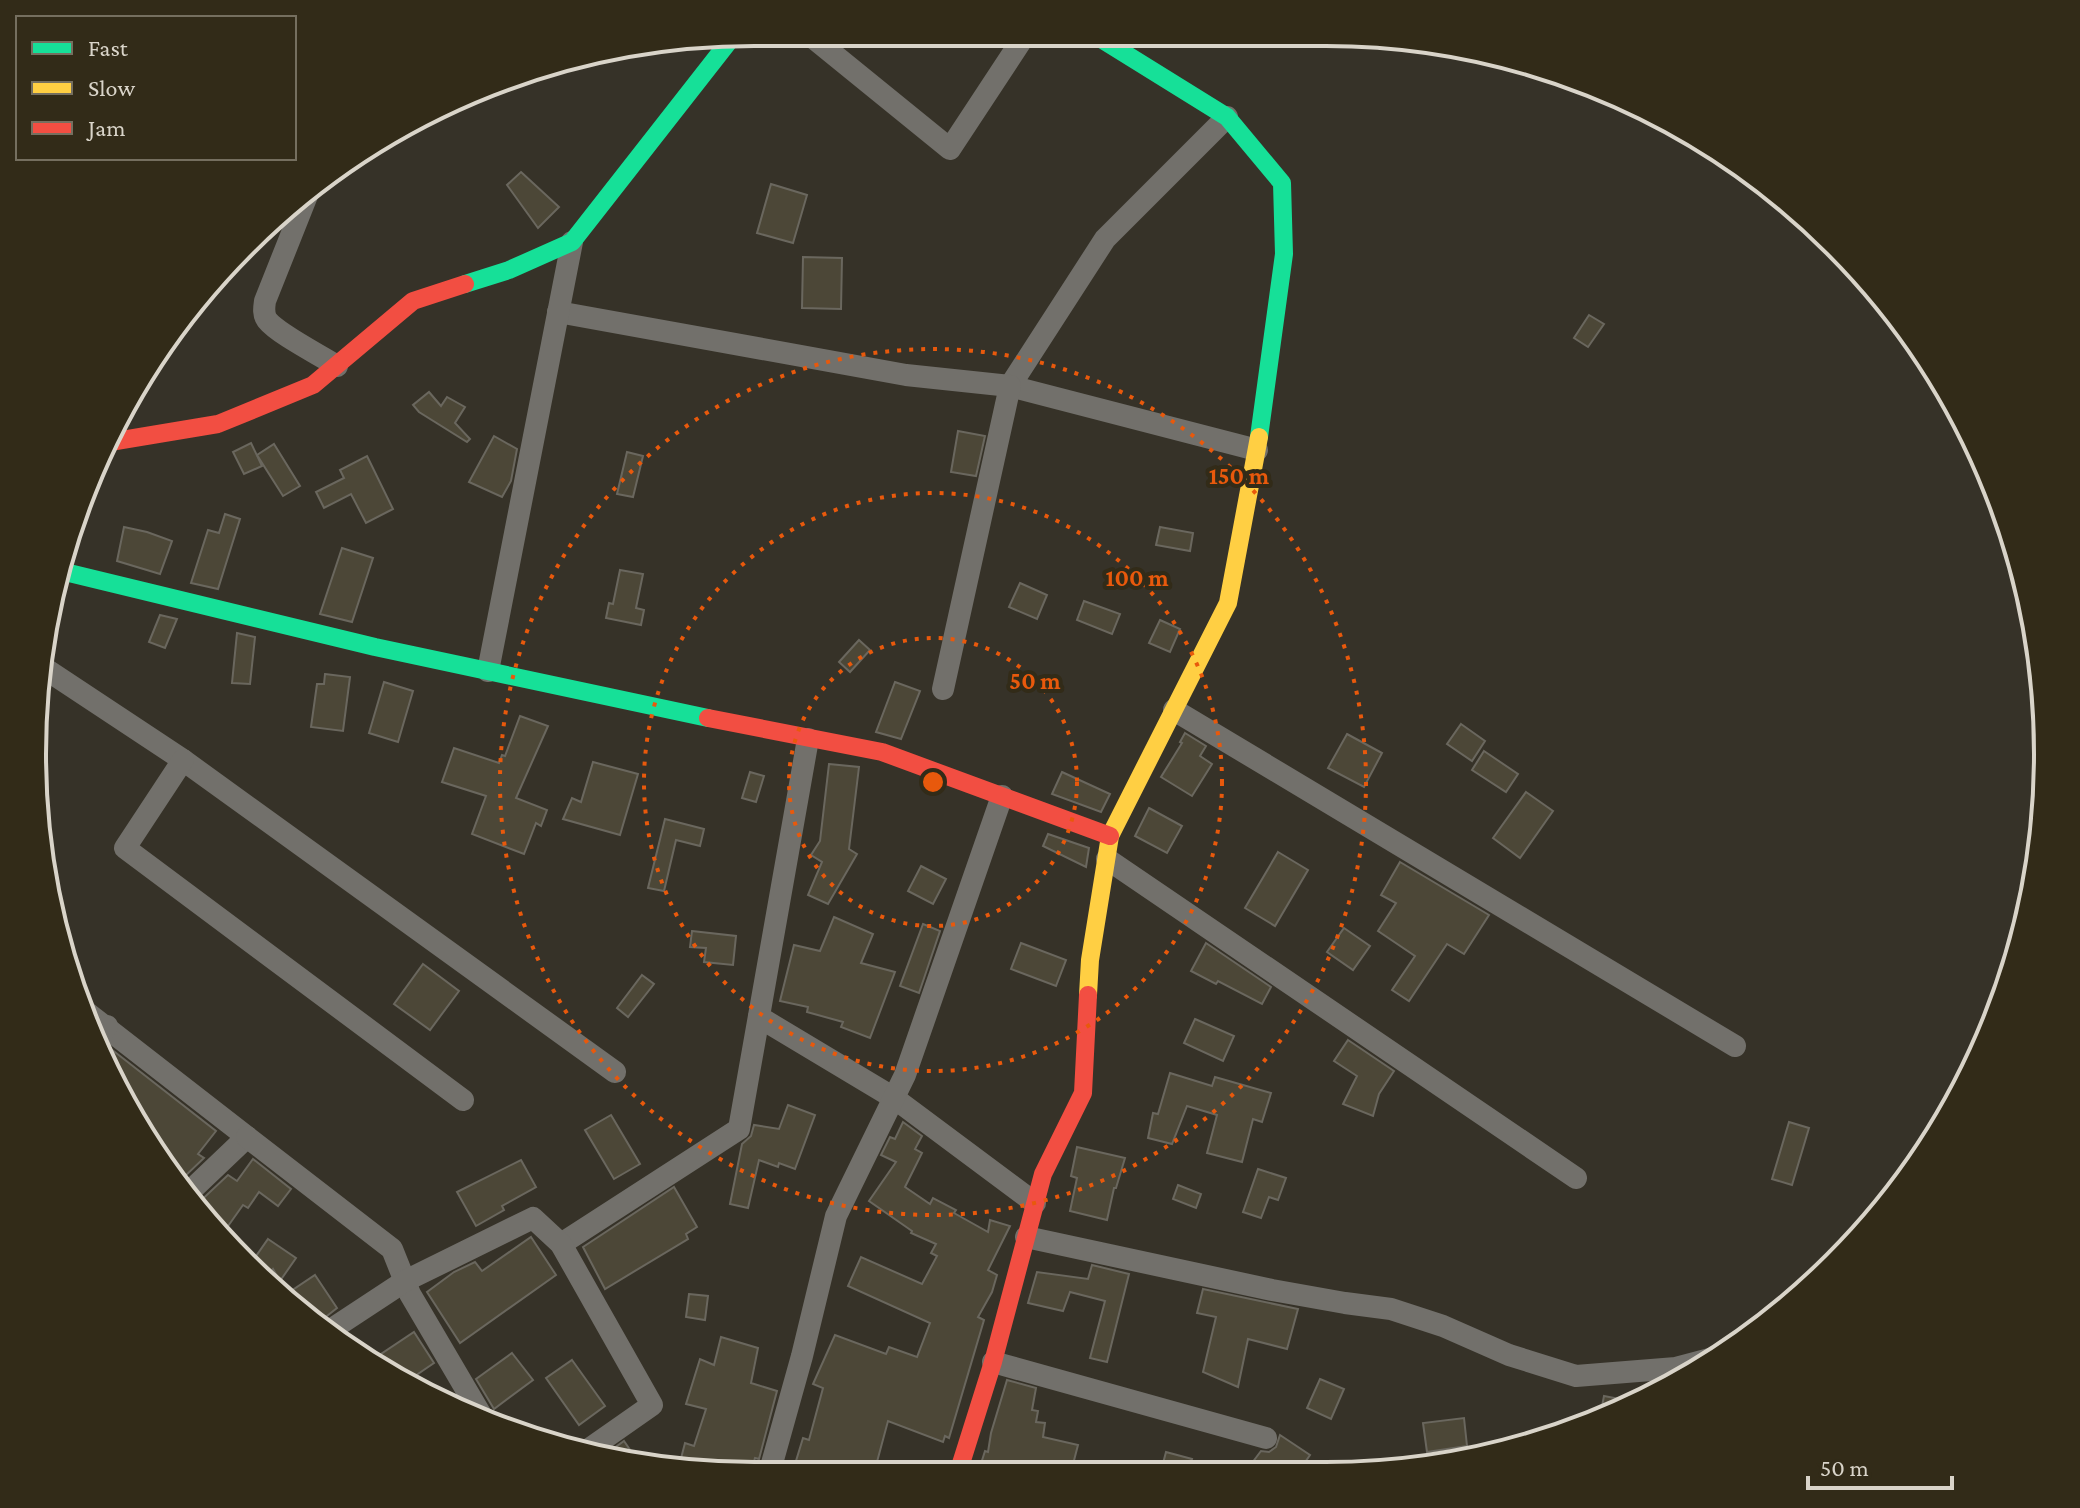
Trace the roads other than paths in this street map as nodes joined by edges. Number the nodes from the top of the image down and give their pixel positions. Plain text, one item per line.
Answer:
1 (823, 46) edge
2 (1018, 46) edge
3 (1113, 46) edge
4 (724, 47) edge
5 (1227, 117) junction
6 (301, 210) edge
7 (572, 242) junction
8 (558, 312) junction
9 (337, 366) junction
10 (1010, 386) junction
11 (119, 440) edge
12 (1257, 450) junction
13 (70, 573) edge
14 (488, 671) junction
15 (51, 673) edge
16 (943, 689) dead end
17 (1174, 710) junction
18 (808, 739) junction
19 (183, 760) junction
20 (1002, 796) junction
21 (1110, 836) junction
22 (1107, 859) junction
23 (759, 1017) junction
24 (106, 1039) edge
25 (1735, 1046) dead end
26 (615, 1072) dead end
27 (894, 1098) junction
28 (463, 1100) dead end
29 (247, 1137) junction
30 (1576, 1178) dead end
31 (194, 1187) edge
32 (1035, 1203) junction
33 (1026, 1237) junction
34 (561, 1244) junction
35 (405, 1281) junction
36 (337, 1326) edge
37 (993, 1362) junction
38 (1680, 1367) edge
39 (475, 1404) edge
40 (1266, 1438) dead end
41 (597, 1444) edge
42 (772, 1462) edge
43 (961, 1462) edge

1 - 2 street
3 - 5 street
4 - 7 street
5 - 10 street
5 - 12 street
6 - 9 street
7 - 8 street
7 - 9 street
8 - 10 street
8 - 14 street
9 - 11 street
10 - 12 street
10 - 16 street
12 - 17 street
13 - 14 street
14 - 18 street
15 - 19 street
17 - 21 street
17 - 25 street
18 - 20 street
18 - 23 street
19 - 26 street
19 - 28 street
20 - 21 street
20 - 27 street
21 - 22 street
22 - 30 street
22 - 32 street
23 - 27 street
23 - 34 street
24 - 29 street
27 - 32 street
27 - 42 street
29 - 31 street
29 - 35 street
32 - 33 street
33 - 37 street
33 - 38 street
34 - 35 street
34 - 41 street
35 - 36 street
35 - 39 street
37 - 40 street
37 - 43 street

